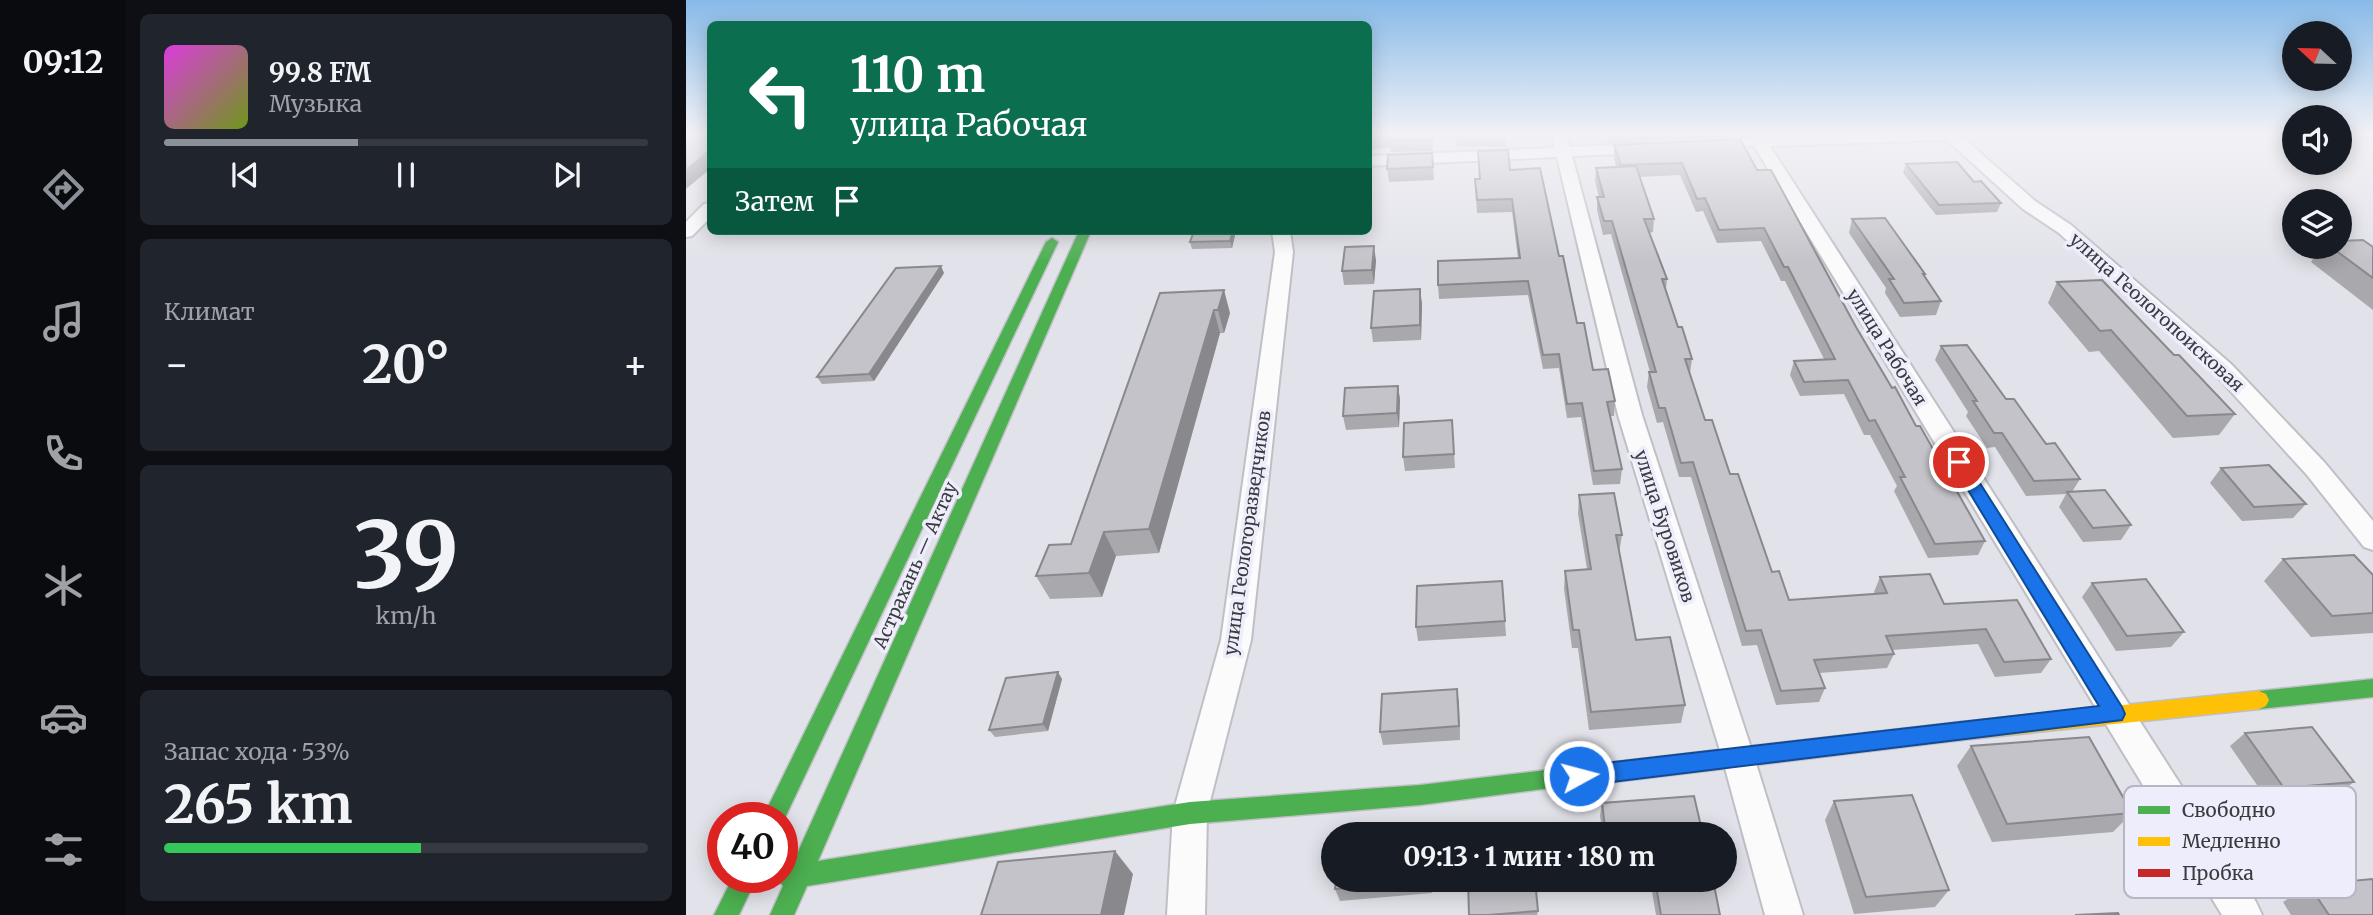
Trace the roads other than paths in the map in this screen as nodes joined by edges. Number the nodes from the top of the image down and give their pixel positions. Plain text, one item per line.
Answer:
1 (1570, 178) edge
2 (1773, 178) edge
3 (1998, 178) edge
4 (707, 211) edge
5 (686, 232) edge
6 (1055, 235) edge
7 (1082, 235) edge
8 (1282, 235) edge
9 (2373, 540) edge
10 (2373, 688) edge
11 (2115, 714) junction
12 (1738, 757) junction
13 (2161, 786) edge
14 (781, 802) edge
15 (1189, 813) junction
16 (800, 874) junction
17 (737, 893) edge
18 (2232, 898) edge
19 (726, 915) edge
20 (782, 915) edge
21 (1186, 915) edge
22 (1784, 915) edge
23 (2243, 915) edge

1 - 12 street, улица Буровиков
2 - 11 street, улица Рабочая
3 - 9 street, улица Геологопоисковая
4 - 5 street
6 - 14 main road, Астрахань — Актау
7 - 16 main road, Астрахань — Актау
8 - 15 street, улица Геологоразведчиков
10 - 11 main road
11 - 12 main road
11 - 13 street, улица Рабочая
12 - 15 main road
12 - 22 street, улица Буровиков
15 - 16 main road
15 - 21 street, улица Геологоразведчиков
16 - 20 main road, Астрахань — Актау
17 - 19 main road
18 - 23 street, улица Рабочая

